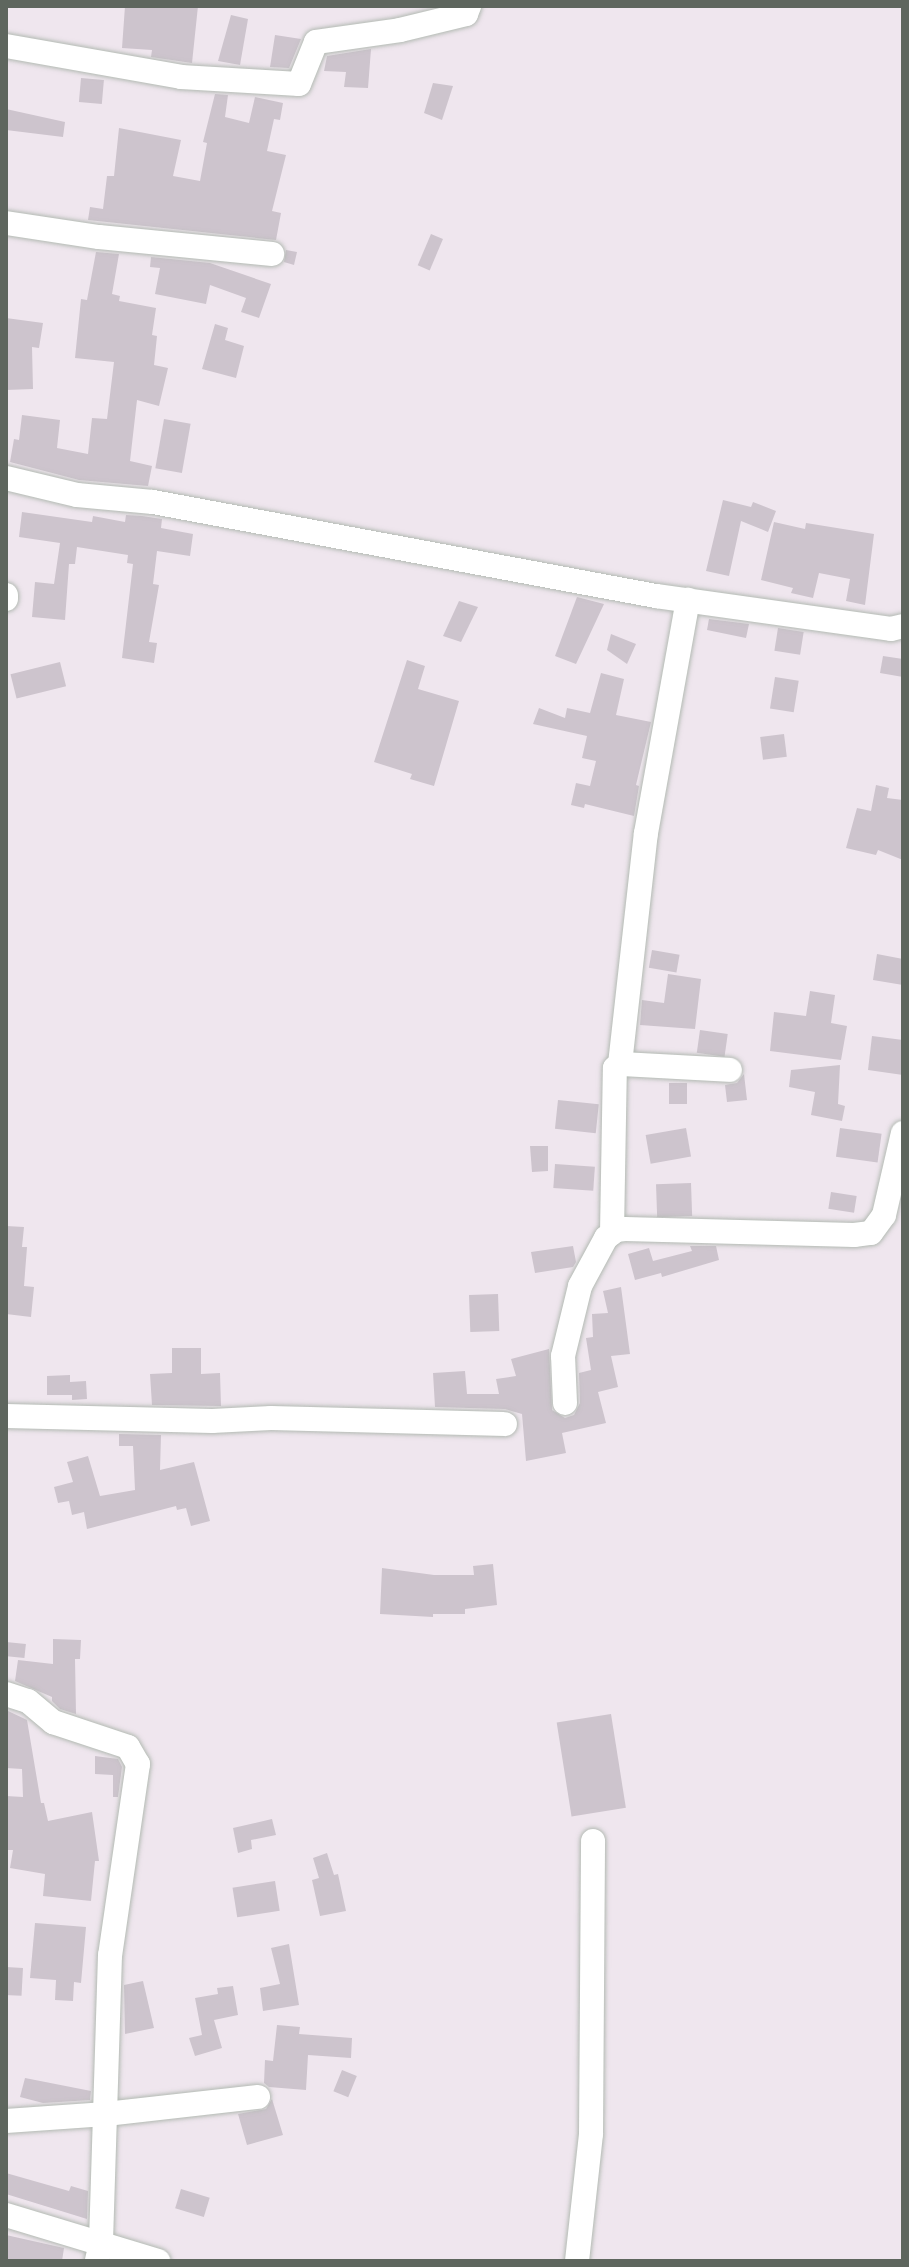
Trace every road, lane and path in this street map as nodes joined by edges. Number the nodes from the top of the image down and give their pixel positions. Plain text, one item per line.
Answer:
1 (469, 6) edge
2 (6, 46) edge
3 (6, 223) edge
4 (272, 254) dead end
5 (6, 478) edge
6 (688, 600) junction
7 (903, 626) edge
8 (620, 1064) junction
9 (730, 1070) dead end
10 (903, 1133) edge
11 (612, 1233) junction
12 (565, 1403) dead end
13 (6, 1416) edge
14 (505, 1424) dead end
15 (6, 1694) edge
16 (593, 1841) dead end
17 (258, 2097) dead end
18 (106, 2114) junction
19 (6, 2121) edge
20 (6, 2215) edge
21 (99, 2252) edge
22 (158, 2261) edge
23 (577, 2261) edge

1 - 2 street
3 - 4 street
5 - 6 street
6 - 7 street
6 - 8 street
8 - 9 street
8 - 11 street
10 - 11 street
11 - 12 street
13 - 14 street
15 - 18 street
16 - 23 street
17 - 18 street
18 - 19 street
18 - 21 street
20 - 21 street
21 - 22 street

